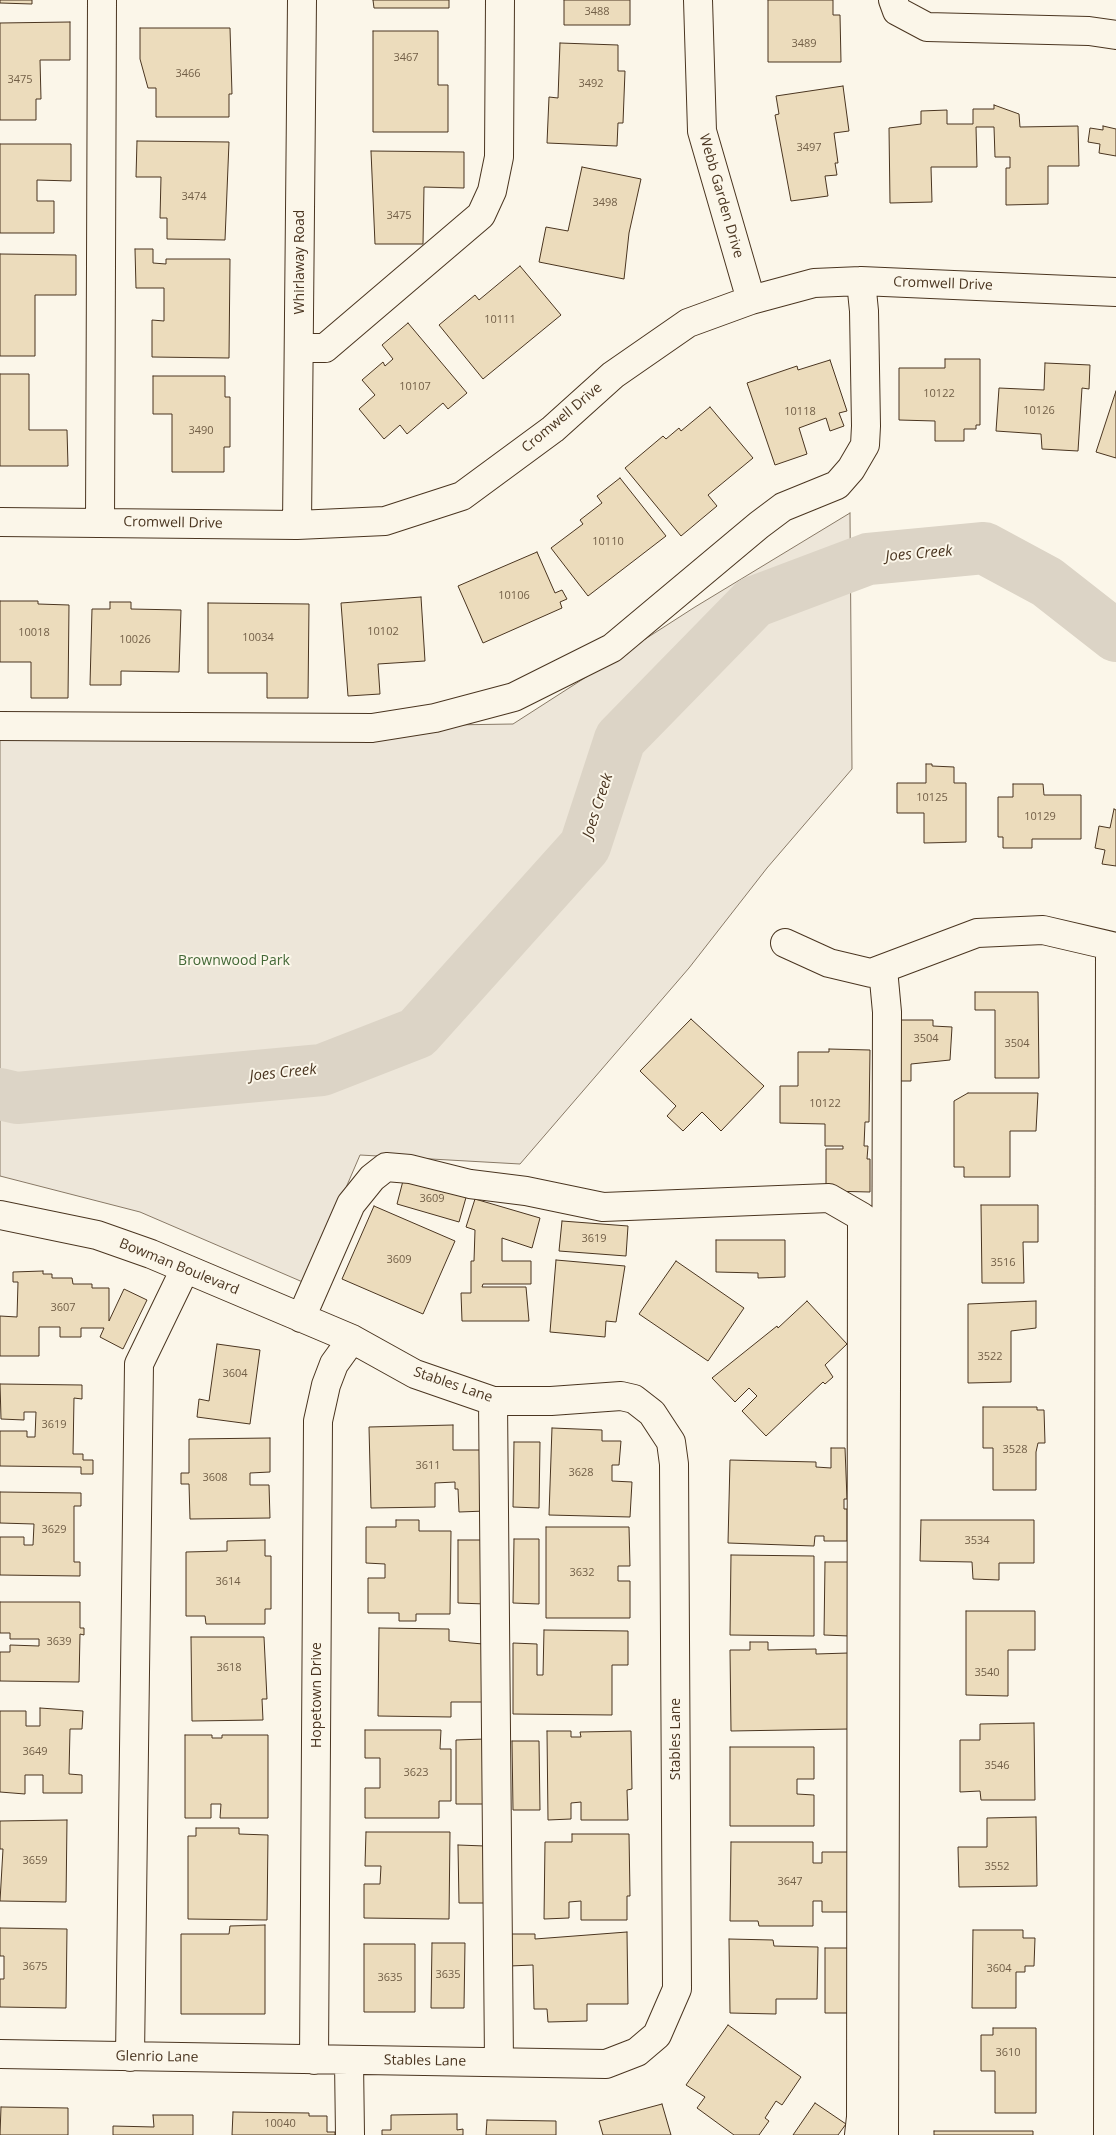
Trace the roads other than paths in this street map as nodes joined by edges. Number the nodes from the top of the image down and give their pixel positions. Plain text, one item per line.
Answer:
1 (102, 0) edge
2 (302, 0) edge
3 (500, 0) edge
4 (698, 0) edge
5 (893, 0) edge
6 (1116, 35) edge
7 (861, 281) junction
8 (1116, 292) edge
9 (751, 300) junction
10 (299, 348) junction
11 (0, 522) edge
12 (100, 523) junction
13 (297, 525) junction
14 (0, 726) edge
15 (784, 943) dead end
16 (1113, 946) edge
17 (883, 968) junction
18 (0, 1215) edge
19 (185, 1268) junction
20 (301, 1318) junction
21 (352, 1339) junction
22 (493, 1401) junction
23 (1112, 1945) edge
24 (0, 2054) edge
25 (130, 2057) junction
26 (314, 2060) junction
27 (349, 2061) junction
28 (499, 2062) junction
29 (350, 2135) edge
30 (859, 2135) edge
31 (884, 2135) edge
32 (1108, 2135) edge

1 - 12 street
2 - 10 street, Whirlaway Road
3 - 10 street
4 - 9 street, Webb Garden Drive
5 - 6 street
7 - 8 street, Cromwell Drive
7 - 9 street, Cromwell Drive
7 - 14 street
9 - 13 street, Cromwell Drive
10 - 13 street, Whirlaway Road
11 - 12 street, Cromwell Drive
12 - 13 street, Cromwell Drive
15 - 17 street
16 - 17 street
16 - 23 street
17 - 31 street
18 - 19 street, Bowman Boulevard
19 - 20 street, Bowman Boulevard
19 - 25 street
20 - 21 street, Bowman Boulevard
20 - 30 street
21 - 22 street, Stables Lane
21 - 26 street, Hopetown Drive
22 - 28 street
22 - 28 street, Stables Lane
23 - 32 street
24 - 25 street, Glenrio Lane
25 - 26 street, Glenrio Lane
26 - 27 street, Stables Lane
27 - 28 street, Stables Lane
27 - 29 street

